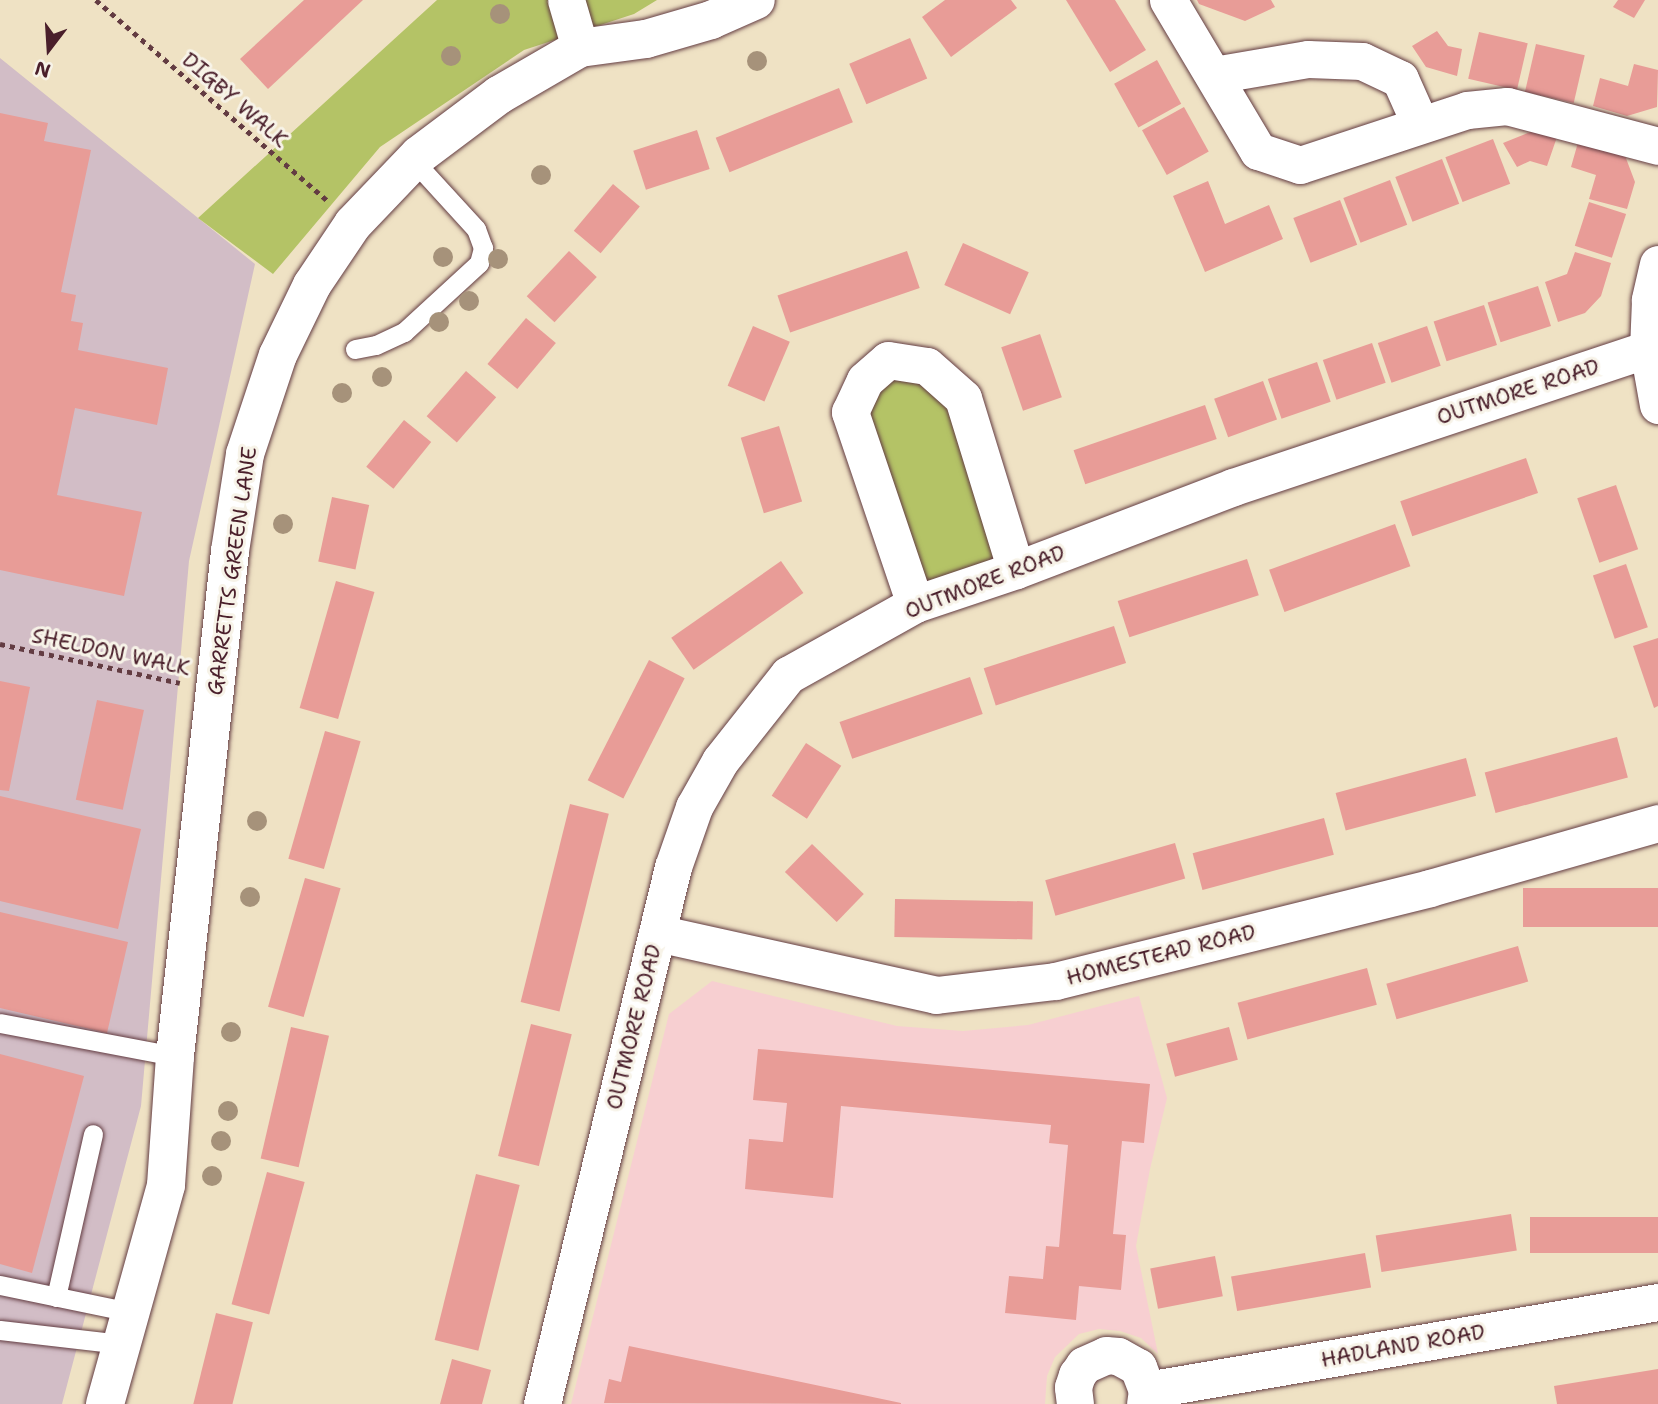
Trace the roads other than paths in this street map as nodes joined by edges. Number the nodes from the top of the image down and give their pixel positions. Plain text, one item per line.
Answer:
1 (566, 0) edge
2 (755, 0) edge
3 (1168, 0) edge
4 (580, 48) junction
5 (1214, 75) junction
6 (1420, 124) junction
7 (1658, 146) edge
8 (414, 160) junction
9 (1658, 264) edge
10 (355, 349) dead end
11 (1648, 349) junction
12 (1658, 405) edge
13 (1016, 570) junction
14 (915, 604) junction
15 (1658, 823) edge
16 (657, 933) junction
17 (0, 1023) edge
18 (175, 1056) junction
19 (93, 1133) dead end
20 (0, 1285) edge
21 (56, 1297) junction
22 (1658, 1302) edge
23 (125, 1328) junction
24 (0, 1330) edge
25 (1146, 1397) edge
26 (105, 1404) edge
27 (542, 1404) edge
28 (1075, 1404) edge

1 - 4 street
2 - 4 street, GARRETTS GREEN LANE
3 - 5 street
4 - 8 street, GARRETTS GREEN LANE
5 - 6 street
5 - 6 street
6 - 7 street
8 - 10 lane
8 - 18 street, GARRETTS GREEN LANE
9 - 11 street
11 - 12 street
11 - 13 street, OUTMORE ROAD
13 - 14 street, OUTMORE ROAD
13 - 14 street
14 - 16 street, OUTMORE ROAD
15 - 16 street, HOMESTEAD ROAD
16 - 27 street, OUTMORE ROAD
17 - 18 lane
18 - 23 street, GARRETTS GREEN LANE
19 - 21 lane
20 - 21 lane
21 - 23 lane
22 - 25 street, HADLAND ROAD
23 - 24 lane
23 - 26 street, GARRETTS GREEN LANE
25 - 28 street, HADLAND ROAD

